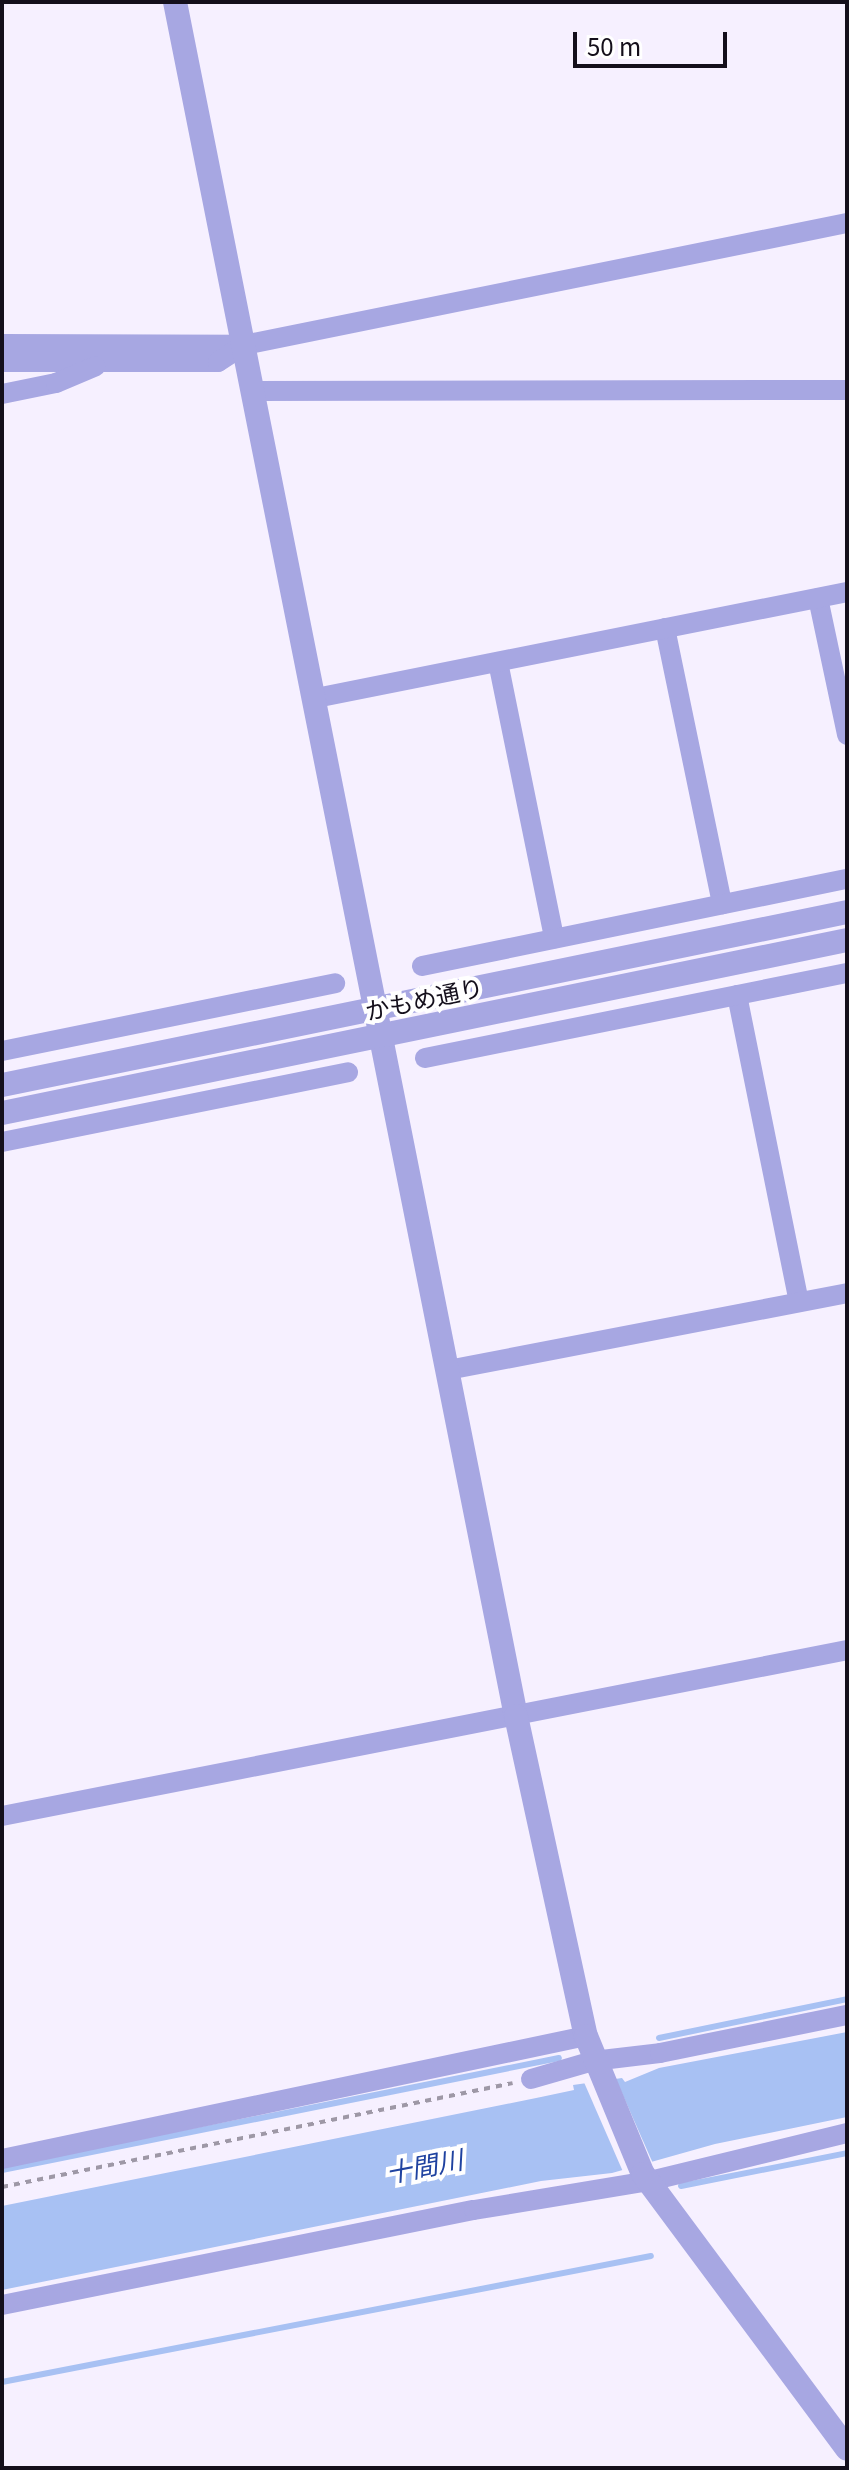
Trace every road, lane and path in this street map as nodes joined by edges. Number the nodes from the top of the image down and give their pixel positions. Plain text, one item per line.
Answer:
1 (175, 2) edge
2 (847, 223) edge
3 (2, 344) edge
4 (244, 345) junction
5 (2, 362) edge
6 (107, 362) junction
7 (847, 390) edge
8 (253, 391) junction
9 (2, 394) edge
10 (847, 592) edge
11 (818, 598) junction
12 (665, 628) junction
13 (498, 662) junction
14 (316, 698) junction
15 (847, 735) edge
16 (847, 879) edge
17 (722, 904) junction
18 (847, 912) edge
19 (643, 920) junction
20 (554, 938) junction
21 (847, 940) edge
22 (649, 951) junction
23 (422, 966) dead end
24 (847, 973) edge
25 (652, 980) junction
26 (335, 983) dead end
27 (737, 995) junction
28 (378, 1006) junction
29 (659, 1010) junction
30 (383, 1035) junction
31 (2, 1051) edge
32 (425, 1058) dead end
33 (348, 1072) dead end
34 (2, 1085) edge
35 (2, 1113) edge
36 (2, 1142) edge
37 (847, 1293) edge
38 (799, 1302) junction
39 (448, 1370) junction
40 (847, 1650) edge
41 (516, 1716) junction
42 (2, 1816) edge
43 (847, 2015) edge
44 (586, 2036) junction
45 (595, 2066) junction
46 (531, 2079) joint
47 (847, 2133) edge
48 (2, 2159) edge
49 (646, 2177) junction
50 (2, 2187) edge
51 (2, 2305) edge
52 (847, 2449) edge

1 - 4 street
2 - 4 street
3 - 4 street
4 - 6 street
4 - 8 street
5 - 6 street
6 - 9 street
7 - 8 street
8 - 14 street
10 - 11 street
11 - 12 street
11 - 15 street
12 - 13 street
12 - 17 street
13 - 14 street
13 - 20 street
14 - 28 street
16 - 17 street
17 - 19 street
18 - 22 street, かもめ通り
19 - 20 street
19 - 22 street
20 - 23 street
21 - 25 street, かもめ通り
22 - 28 street, かもめ通り
24 - 27 street
25 - 29 street
25 - 30 street, かもめ通り
26 - 31 street
27 - 29 street
27 - 38 street
28 - 30 street
28 - 34 street, かもめ通り
29 - 32 street
30 - 35 street, かもめ通り
30 - 39 street
33 - 36 street
37 - 38 street
38 - 39 street
39 - 41 street
40 - 41 street
41 - 42 street
41 - 44 street
43 - 45 street
44 - 45 street
44 - 48 street
45 - 46 street
45 - 49 street
46 - 50 path
47 - 49 street
49 - 51 street
49 - 52 street

